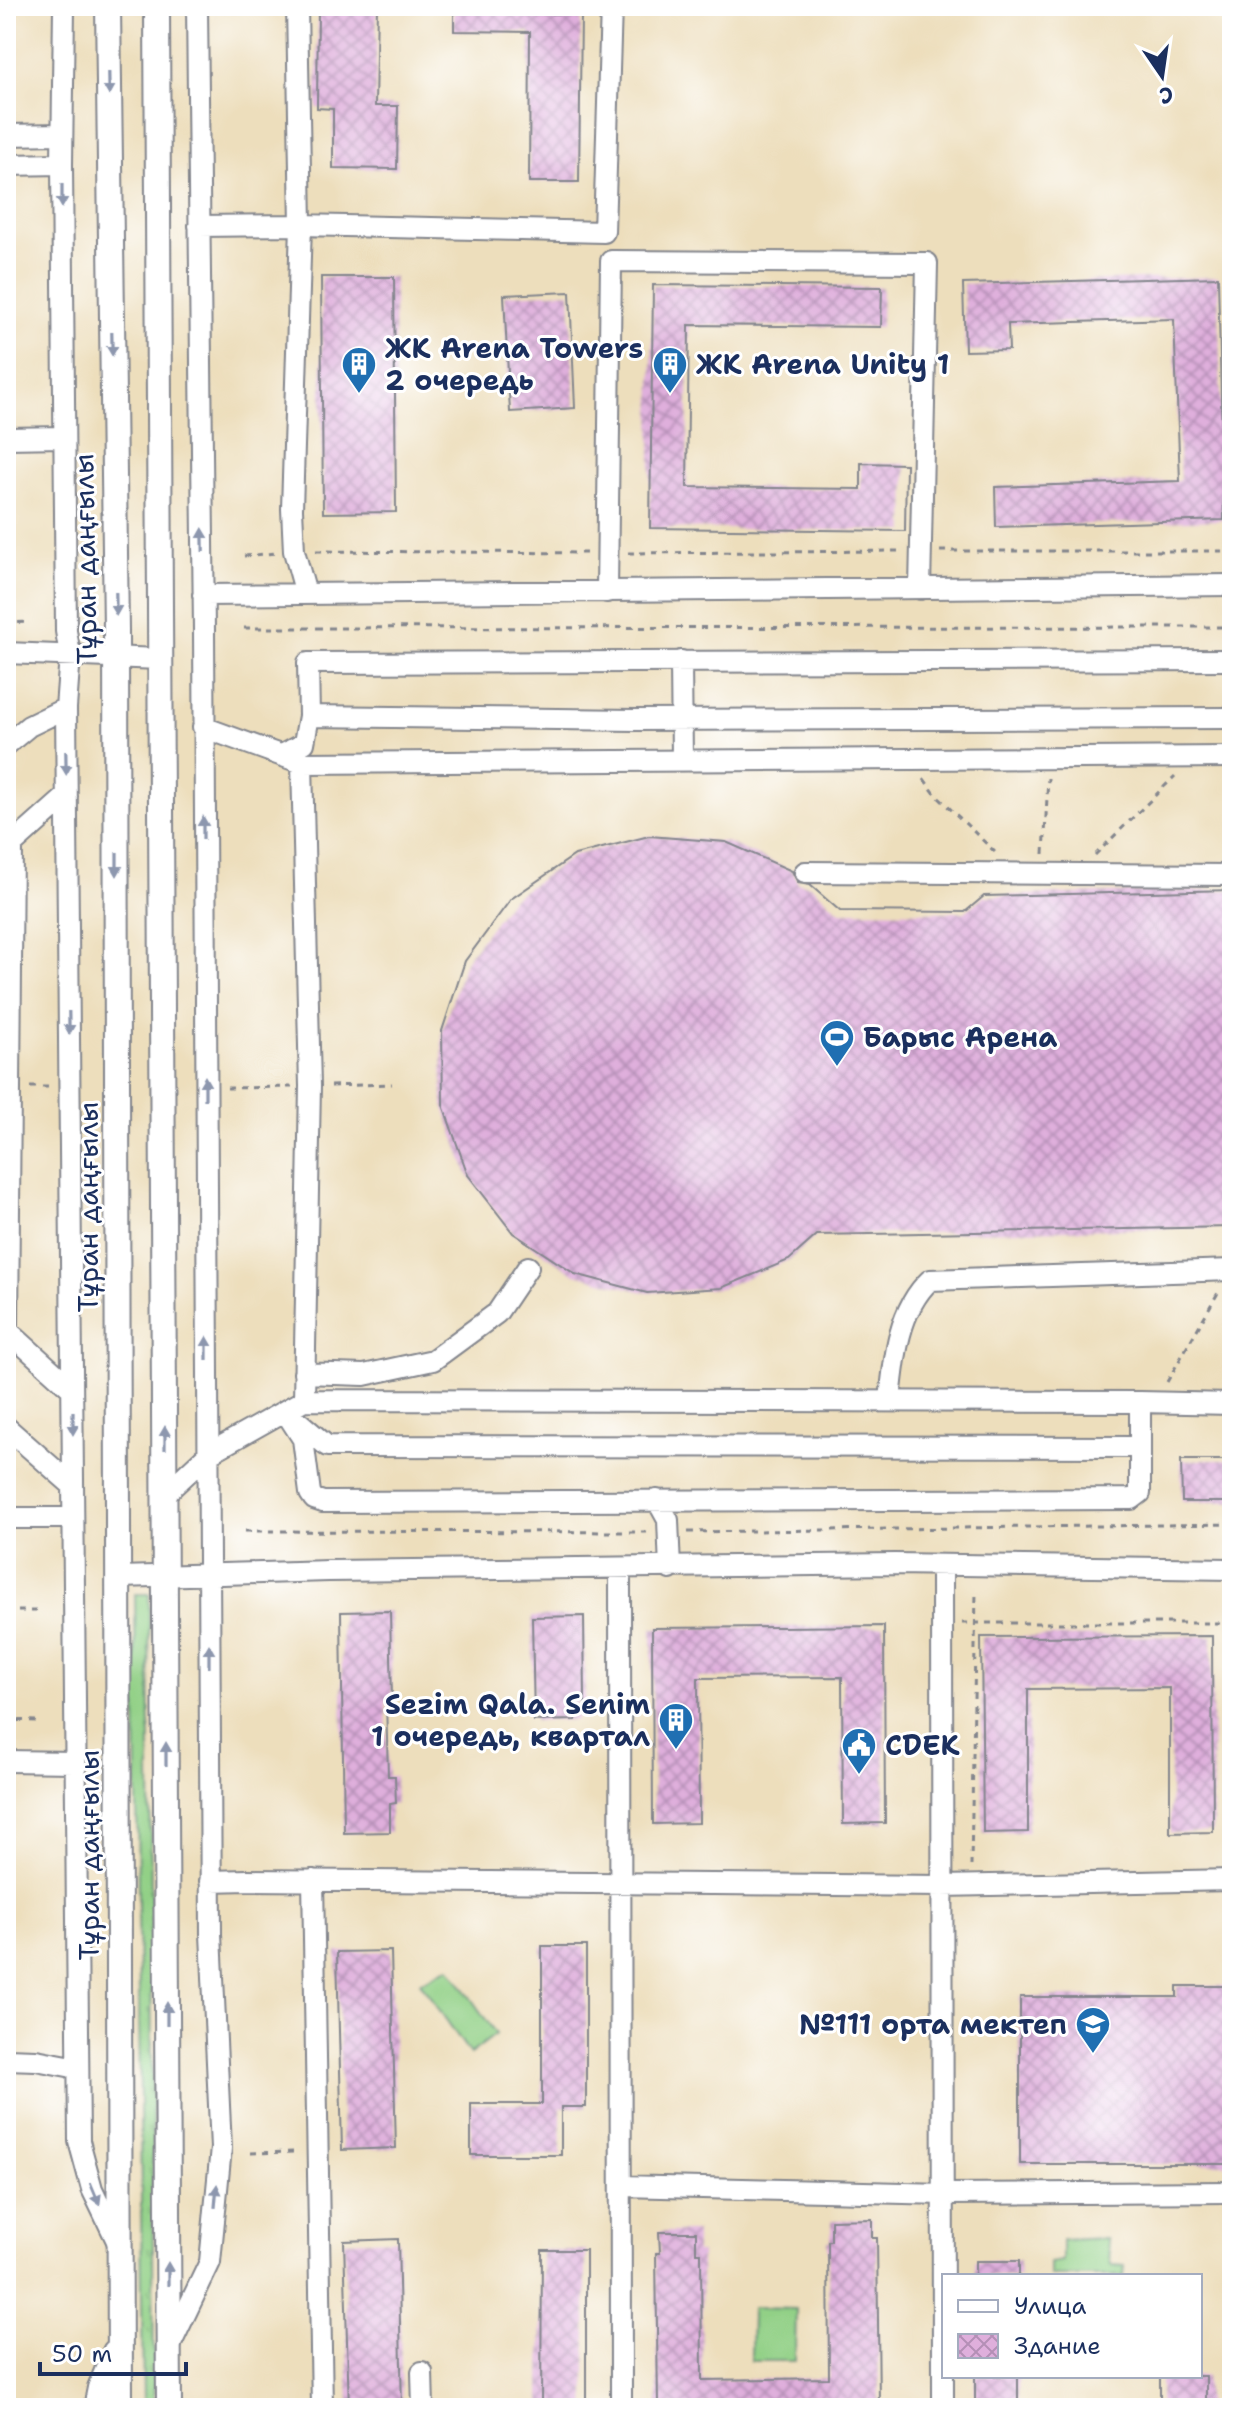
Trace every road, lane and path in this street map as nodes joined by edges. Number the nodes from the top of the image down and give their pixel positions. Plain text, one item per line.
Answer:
1 (64, 6) edge
2 (108, 6) edge
3 (157, 6) edge
4 (197, 6) edge
5 (297, 6) edge
6 (611, 6) edge
7 (62, 134) junction
8 (6, 135) edge
9 (62, 164) junction
10 (6, 165) edge
11 (301, 225) junction
12 (199, 226) junction
13 (604, 232) junction
14 (611, 261) junction
15 (64, 437) junction
16 (6, 438) edge
17 (294, 551) junction
18 (921, 551) junction
19 (1232, 551) edge
20 (607, 553) junction
21 (244, 556) dead end
22 (1232, 585) edge
23 (920, 589) junction
24 (607, 592) junction
25 (306, 594) junction
26 (203, 595) junction
27 (29, 622) dead end
28 (6, 623) edge
29 (1232, 627) edge
30 (244, 628) dead end
31 (6, 653) edge
32 (70, 655) junction
33 (116, 658) junction
34 (160, 659) junction
35 (1232, 660) edge
36 (681, 661) junction
37 (66, 708) junction
38 (309, 716) junction
39 (1232, 718) edge
40 (683, 720) junction
41 (203, 727) junction
42 (6, 745) edge
43 (282, 755) junction
44 (1193, 757) junction
45 (1232, 757) edge
46 (1049, 758) junction
47 (909, 759) junction
48 (682, 760) junction
49 (302, 763) junction
50 (67, 796) junction
51 (9, 848) edge
52 (805, 872) dead end
53 (1016, 874) junction
54 (1044, 874) junction
55 (1075, 874) junction
56 (1232, 875) edge
57 (10, 1087) junction
58 (70, 1087) junction
59 (528, 1267) dead end
60 (1232, 1270) edge
61 (304, 1373) junction
62 (72, 1389) junction
63 (304, 1400) junction
64 (890, 1401) junction
65 (1147, 1402) junction
66 (1232, 1404) edge
67 (287, 1414) junction
68 (6, 1427) edge
69 (1139, 1447) junction
70 (208, 1454) junction
71 (73, 1486) junction
72 (165, 1494) junction
73 (657, 1500) junction
74 (6, 1518) edge
75 (73, 1518) junction
76 (1232, 1524) edge
77 (245, 1531) dead end
78 (669, 1532) junction
79 (942, 1566) junction
80 (620, 1569) junction
81 (670, 1569) junction
82 (1232, 1569) edge
83 (165, 1576) junction
84 (208, 1576) junction
85 (120, 1577) junction
86 (976, 1591) dead end
87 (6, 1611) edge
88 (37, 1611) dead end
89 (943, 1623) junction
90 (976, 1623) junction
91 (1232, 1623) edge
92 (6, 1720) edge
93 (37, 1721) dead end
94 (6, 1761) edge
95 (74, 1762) junction
96 (313, 1880) junction
97 (1232, 1880) edge
98 (210, 1881) junction
99 (622, 1885) junction
100 (942, 1886) junction
101 (971, 1886) junction
102 (6, 2059) edge
103 (78, 2068) junction
104 (316, 2151) junction
105 (251, 2153) dead end
106 (621, 2186) junction
107 (1232, 2192) edge
108 (944, 2194) junction
109 (119, 2245) junction
110 (944, 2274) edge
111 (119, 2342) junction
112 (169, 2348) junction
113 (422, 2372) dead end
114 (943, 2378) edge
115 (96, 2408) edge
116 (120, 2408) edge
117 (169, 2408) edge
118 (322, 2408) edge
119 (423, 2408) edge
120 (621, 2408) edge
121 (943, 2408) edge

1 - 7 lane
2 -> 33 main road, Тұран даңғылы
3 - 34 main road
4 - 12 lane
5 - 11 lane
6 - 13 lane
7 - 8 lane
7 - 9 lane
9 - 10 lane
9 -> 15 lane
11 - 12 lane
11 - 13 lane
11 - 17 lane
26 -> 12 lane
13 - 14 lane
14 - 18 lane
14 - 20 lane
15 - 16 lane
15 - 32 lane
17 - 20 path
17 - 21 path
17 - 25 lane
18 - 19 path
18 - 20 path
18 - 23 lane
20 - 24 lane
22 - 23 lane
23 - 24 lane
24 - 25 lane
25 - 26 lane
26 - 41 lane
27 - 28 path
29 - 30 path
31 - 32 lane
32 - 33 lane
32 - 37 lane
33 - 34 lane
33 -> 85 main road, Тұран даңғылы
72 -> 34 main road
35 - 36 lane
36 - 38 lane
36 - 40 lane
37 - 42 lane
37 -> 50 lane
38 - 40 lane
38 - 43 lane
39 - 40 lane
40 - 48 lane
41 - 43 lane
70 -> 41 lane
43 - 49 lane
44 - 45 lane
44 - 46 lane
44 - 55 path
46 - 47 lane
46 - 54 path
47 - 48 lane
47 - 53 path
48 - 49 lane
49 - 61 lane
50 - 51 lane
50 -> 58 lane
51 - 57 lane
52 - 53 lane
53 - 54 lane
54 - 55 lane
55 - 56 lane
57 - 58 path
57 - 62 lane
58 - 62 lane
59 - 61 lane
60 - 64 lane
60 - 65 path
61 - 63 lane
62 -> 71 lane
63 - 64 lane
63 - 67 lane
64 - 65 lane
65 - 66 lane
65 - 69 lane
67 - 69 lane
67 - 70 lane
67 - 73 lane
68 - 71 lane
69 - 73 lane
70 - 72 lane
70 - 84 lane
71 - 75 lane
72 - 83 main road
73 - 78 lane
74 - 75 lane
75 - 95 lane
76 - 78 path
77 - 78 path
78 - 81 lane
79 - 81 lane
79 - 82 lane
79 - 89 lane
80 - 81 lane
80 - 84 lane
80 - 99 lane
83 - 84 lane
83 - 85 lane
112 -> 83 main road
98 -> 84 lane
85 - 109 main road, Тұран даңғылы
86 - 90 path
87 - 88 path
89 - 90 path
89 - 100 lane
90 - 91 path
90 - 101 path
92 - 93 path
94 - 95 lane
95 - 103 lane
96 - 98 lane
96 - 99 lane
96 - 104 lane
97 - 101 lane
112 -> 98 lane
99 - 100 lane
99 - 106 lane
100 - 101 lane
100 - 108 lane
102 - 103 lane
103 -> 109 lane
104 - 105 path
104 - 118 lane
106 - 108 lane
106 - 120 lane
107 - 108 lane
108 - 110 lane
109 - 111 main road, Тұран даңғылы
111 - 115 main road
111 - 116 main road, Тұран даңғылы
112 - 117 main road
113 - 119 lane
114 - 121 lane

